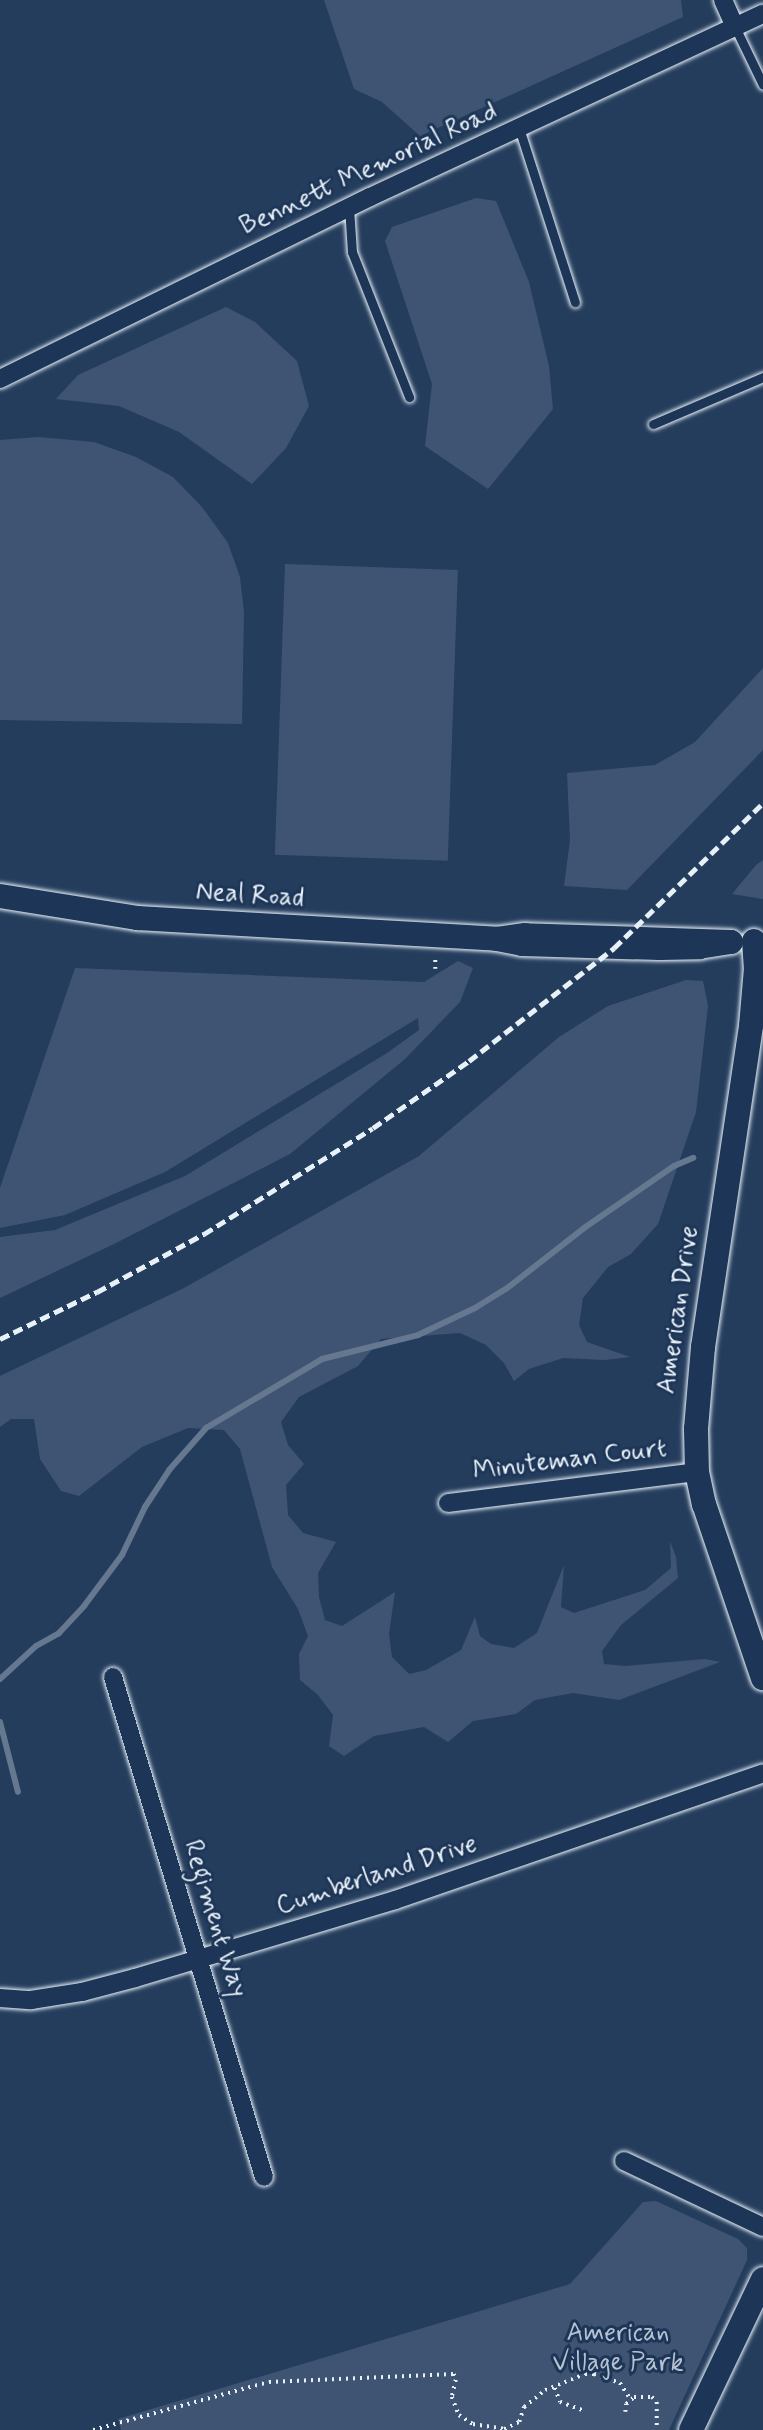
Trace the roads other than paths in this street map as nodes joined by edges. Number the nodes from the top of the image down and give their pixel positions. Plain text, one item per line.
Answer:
1 (723, 0) edge
2 (763, 14) edge
3 (735, 27) junction
4 (763, 85) edge
5 (519, 128) junction
6 (349, 207) junction
7 (575, 302) dead end
8 (763, 377) edge
9 (0, 379) edge
10 (409, 397) dead end
11 (653, 424) dead end
12 (5, 900) edge
13 (750, 941) edge
14 (698, 1472) junction
15 (448, 1503) dead end
16 (113, 1677) dead end
17 (763, 1678) edge
18 (763, 1773) edge
19 (198, 1959) junction
20 (0, 1998) edge
21 (624, 2161) dead end
22 (264, 2178) dead end
23 (763, 2227) edge
24 (763, 2279) edge
25 (691, 2430) edge

1 - 3 street
2 - 3 street, Bennett Memorial Road
3 - 4 lane
3 - 5 street, Bennett Memorial Road
5 - 6 street, Bennett Memorial Road
5 - 7 lane
6 - 9 street, Bennett Memorial Road
6 - 10 lane
8 - 11 lane
12 - 13 street, Neal Road
13 - 14 street, American Drive
14 - 15 street, Minuteman Court
14 - 17 street, American Drive
16 - 19 street, Regiment Way
18 - 19 street, Cumberland Drive
19 - 20 street, Cumberland Drive
19 - 22 street, Regiment Way
21 - 23 street
24 - 25 street

